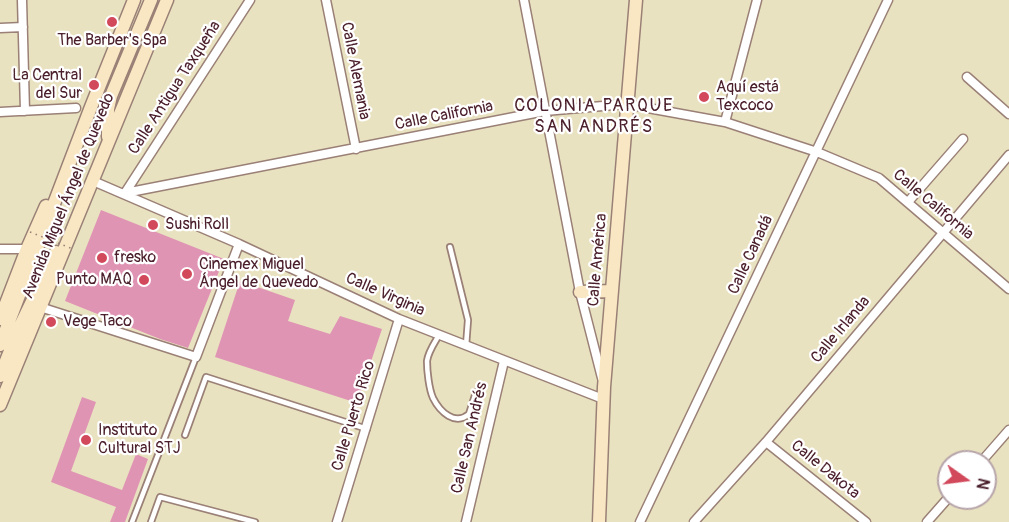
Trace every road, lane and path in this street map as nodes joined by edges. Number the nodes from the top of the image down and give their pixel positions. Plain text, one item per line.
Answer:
1 (22, 0) edge
2 (134, 0) edge
3 (151, 0) edge
4 (167, 0) edge
5 (250, 0) edge
6 (326, 0) edge
7 (524, 0) edge
8 (636, 0) edge
9 (758, 0) edge
10 (888, 0) edge
11 (23, 27) junction
12 (0, 28) edge
13 (967, 77) dead end
14 (627, 104) junction
15 (76, 108) dead end
16 (26, 111) junction
17 (545, 111) junction
18 (0, 112) edge
19 (1009, 114) edge
20 (725, 122) junction
21 (963, 139) dead end
22 (108, 144) junction
23 (356, 149) junction
24 (817, 152) junction
25 (1009, 155) edge
26 (93, 180) junction
27 (63, 181) junction
28 (125, 193) junction
29 (908, 202) junction
30 (80, 212) junction
31 (30, 232) dead end
32 (943, 232) junction
33 (239, 244) junction
34 (450, 247) dead end
35 (0, 249) edge
36 (27, 249) junction
37 (73, 249) dead end
38 (1009, 289) edge
39 (612, 291) junction
40 (580, 292) junction
41 (40, 307) junction
42 (399, 318) junction
43 (0, 319) edge
44 (439, 335) junction
45 (0, 345) edge
46 (466, 346) junction
47 (196, 357) junction
48 (504, 361) junction
49 (0, 376) edge
50 (477, 392) dead end
51 (604, 393) junction
52 (0, 405) edge
53 (366, 429) junction
54 (1009, 430) edge
55 (185, 435) dead end
56 (766, 442) junction
57 (992, 450) edge
58 (938, 510) edge
59 (132, 522) edge
60 (151, 522) edge
61 (255, 522) edge
62 (337, 522) edge
63 (466, 522) edge
64 (599, 522) edge
65 (640, 522) edge
66 (694, 522) edge
67 (866, 522) edge
68 (927, 522) edge

1 - 11 street
2 - 27 main road, Avenida Miguel Ángel de Quevedo
3 - 22 main road
4 - 22 main road, Avenida Miguel Ángel de Quevedo
5 - 28 street, Calle Antigua Taxqueña
6 - 23 street, Calle Alemania
7 - 17 street
8 - 14 main road, Calle América
9 - 20 street
10 - 24 street, Calle Canadá
11 - 12 street
11 - 16 street
13 - 19 street
14 - 17 street, Calle California
14 - 20 street, Calle California
14 - 39 main road, Calle América
15 - 16 street
16 - 18 street
17 - 23 street, Calle California
17 - 40 street
20 - 24 street, Calle California
21 - 29 street
22 - 26 main road, Avenida Miguel Ángel de Quevedo
23 - 28 street, Calle California
24 - 29 street, Calle California
24 - 65 street, Calle Canadá
25 - 32 street, Calle Irlanda
26 - 28 street, Calle Virginia
26 - 30 main road, Avenida Miguel Ángel de Quevedo
27 - 36 main road, Avenida Miguel Ángel de Quevedo
27 - 45 main road, Avenida Miguel Ángel de Quevedo
28 - 33 street, Calle Virginia
29 - 32 street, Calle California
30 - 41 main road, Avenida Miguel Ángel de Quevedo
30 - 49 main road
31 - 37 path, bridge
32 - 38 street, Calle California
32 - 56 street, Calle Irlanda
33 - 42 street, Calle Virginia
33 - 47 street
34 - 46 lane
35 - 36 street
36 - 43 main road, Avenida Miguel Ángel de Quevedo
39 - 40 main road
39 - 51 main road, Calle América
40 - 51 street
41 - 47 street
41 - 52 main road, Avenida Miguel Ángel de Quevedo
42 - 44 street, Calle Virginia
42 - 53 street, Calle Puerto Rico
44 - 46 street, Calle Virginia
44 - 50 lane
46 - 48 street, Calle Virginia
47 - 59 lane
48 - 51 street, Calle Virginia
48 - 63 street, Calle San Andrés
51 - 64 main road, Calle América
53 - 55 lane
53 - 62 street, Calle Puerto Rico
54 - 57 street
56 - 66 street, Calle Irlanda
56 - 67 street, Calle Dakota
58 - 68 street
60 - 61 lane

